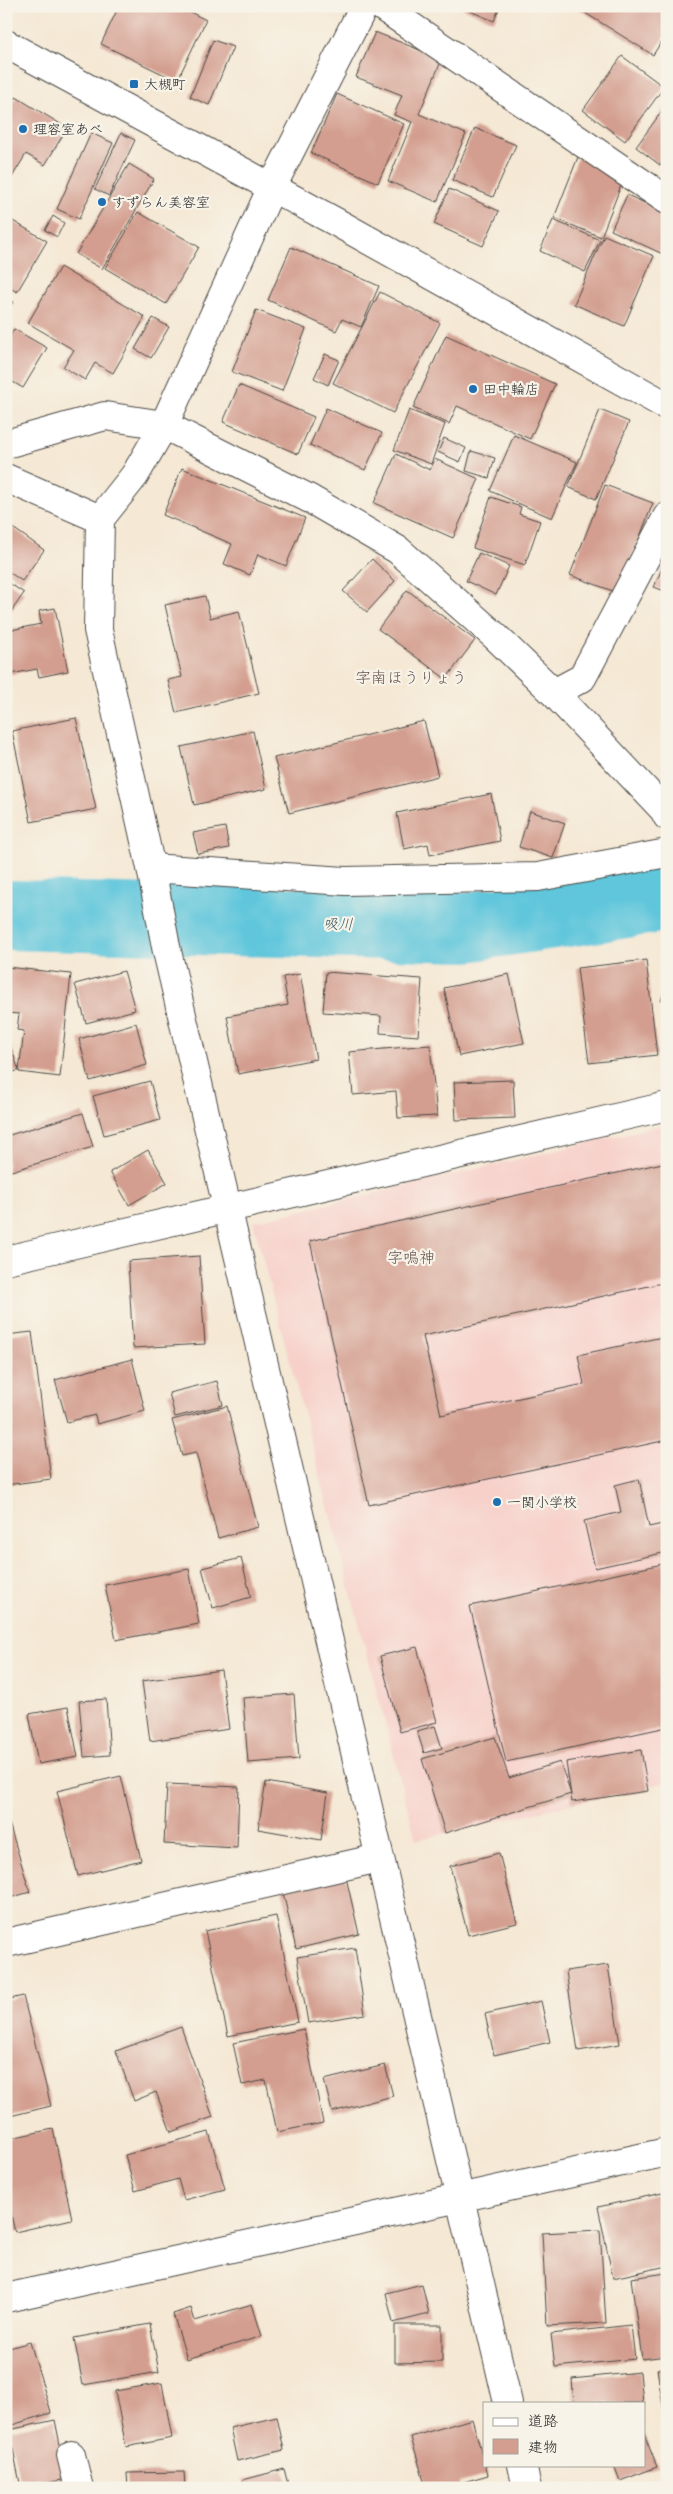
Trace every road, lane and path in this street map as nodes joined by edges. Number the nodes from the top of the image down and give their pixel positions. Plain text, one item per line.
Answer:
1 (364, 6) edge
2 (381, 6) edge
3 (6, 44) edge
4 (272, 187) junction
5 (667, 200) edge
6 (667, 406) edge
7 (164, 426) junction
8 (6, 444) edge
9 (6, 478) edge
10 (667, 517) edge
11 (100, 519) junction
12 (554, 693) junction
13 (667, 816) edge
14 (667, 853) edge
15 (153, 876) junction
16 (667, 1106) edge
17 (228, 1209) junction
18 (6, 1260) edge
19 (379, 1858) junction
20 (6, 1943) edge
21 (667, 2152) edge
22 (462, 2198) junction
23 (6, 2298) edge
24 (508, 2402) edge
25 (70, 2455) dead end
26 (522, 2466) edge
27 (78, 2488) edge
28 (528, 2488) edge

1 - 4 street
2 - 5 street
3 - 4 street
4 - 6 street
4 - 7 street
7 - 8 street
7 - 11 street
7 - 12 street
9 - 11 street
10 - 12 street
11 - 15 street
12 - 13 street
14 - 15 street
15 - 17 street
16 - 17 street
17 - 18 street
17 - 19 street
19 - 20 street
19 - 22 street
21 - 22 street
22 - 23 street
22 - 24 street
25 - 27 street
26 - 28 street

